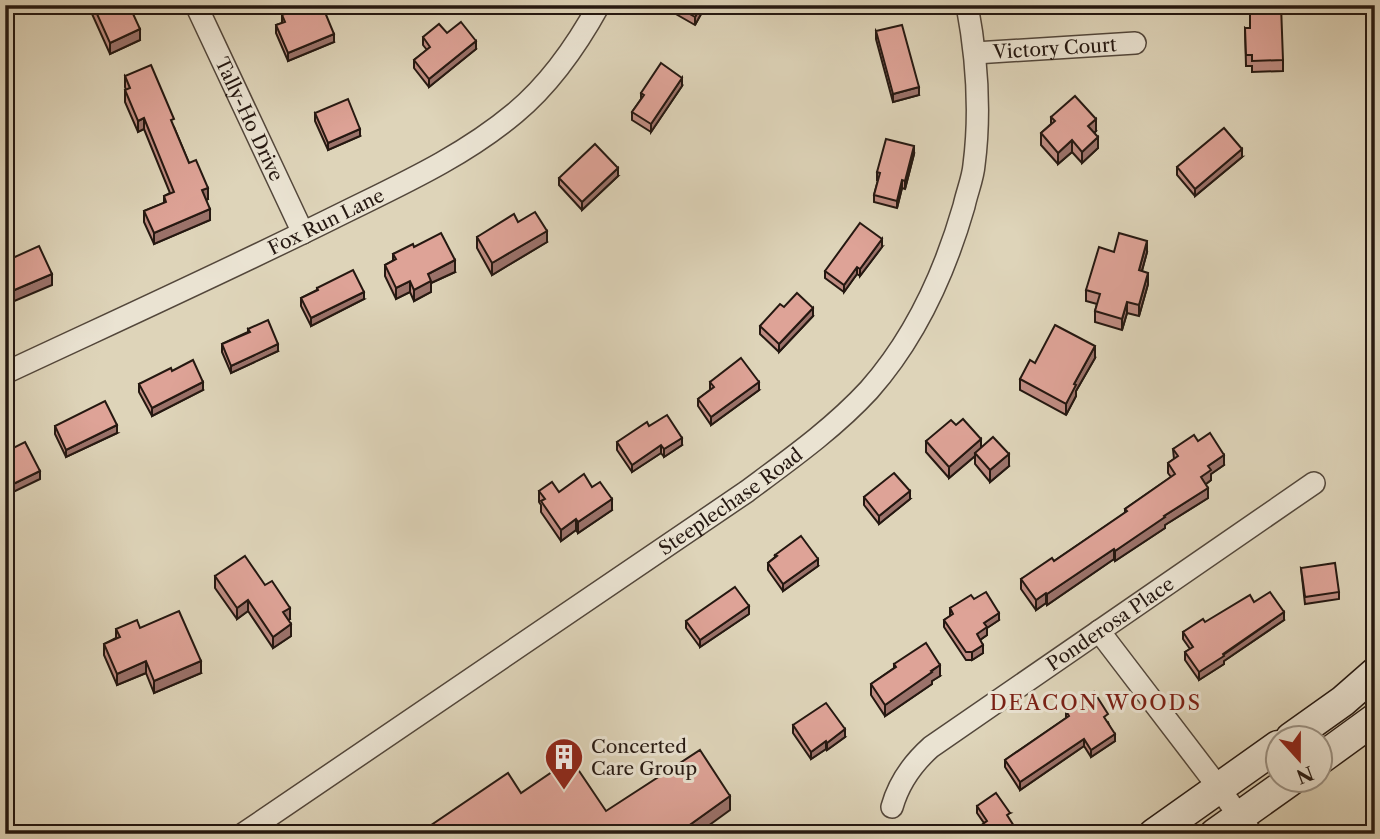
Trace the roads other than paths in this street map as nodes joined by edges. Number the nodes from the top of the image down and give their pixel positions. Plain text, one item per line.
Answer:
1 (196, 5) edge
2 (599, 5) edge
3 (967, 5) edge
4 (1135, 43) dead end
5 (975, 53) junction
6 (303, 233) junction
7 (5, 373) edge
8 (1314, 483) dead end
9 (1099, 631) junction
10 (1375, 673) edge
11 (1375, 719) edge
12 (1310, 724) edge
13 (1334, 749) edge
14 (1264, 756) edge
15 (1219, 788) junction
16 (1276, 794) edge
17 (892, 807) dead end
18 (1246, 825) edge
19 (243, 834) edge
20 (1154, 834) edge
21 (1216, 834) edge

1 - 6 street, Tally-Ho Drive
2 - 6 street, Fox Run Lane
3 - 5 street, Steeplechase Road
4 - 5 street, Victory Court
5 - 19 street, Steeplechase Road
6 - 7 street, Fox Run Lane
8 - 9 street, Ponderosa Place
9 - 15 street
9 - 17 street, Ponderosa Place
10 - 12 main road
11 - 13 main road
14 - 15 main road
15 - 18 street
15 - 20 main road
16 - 18 main road
18 - 21 main road

